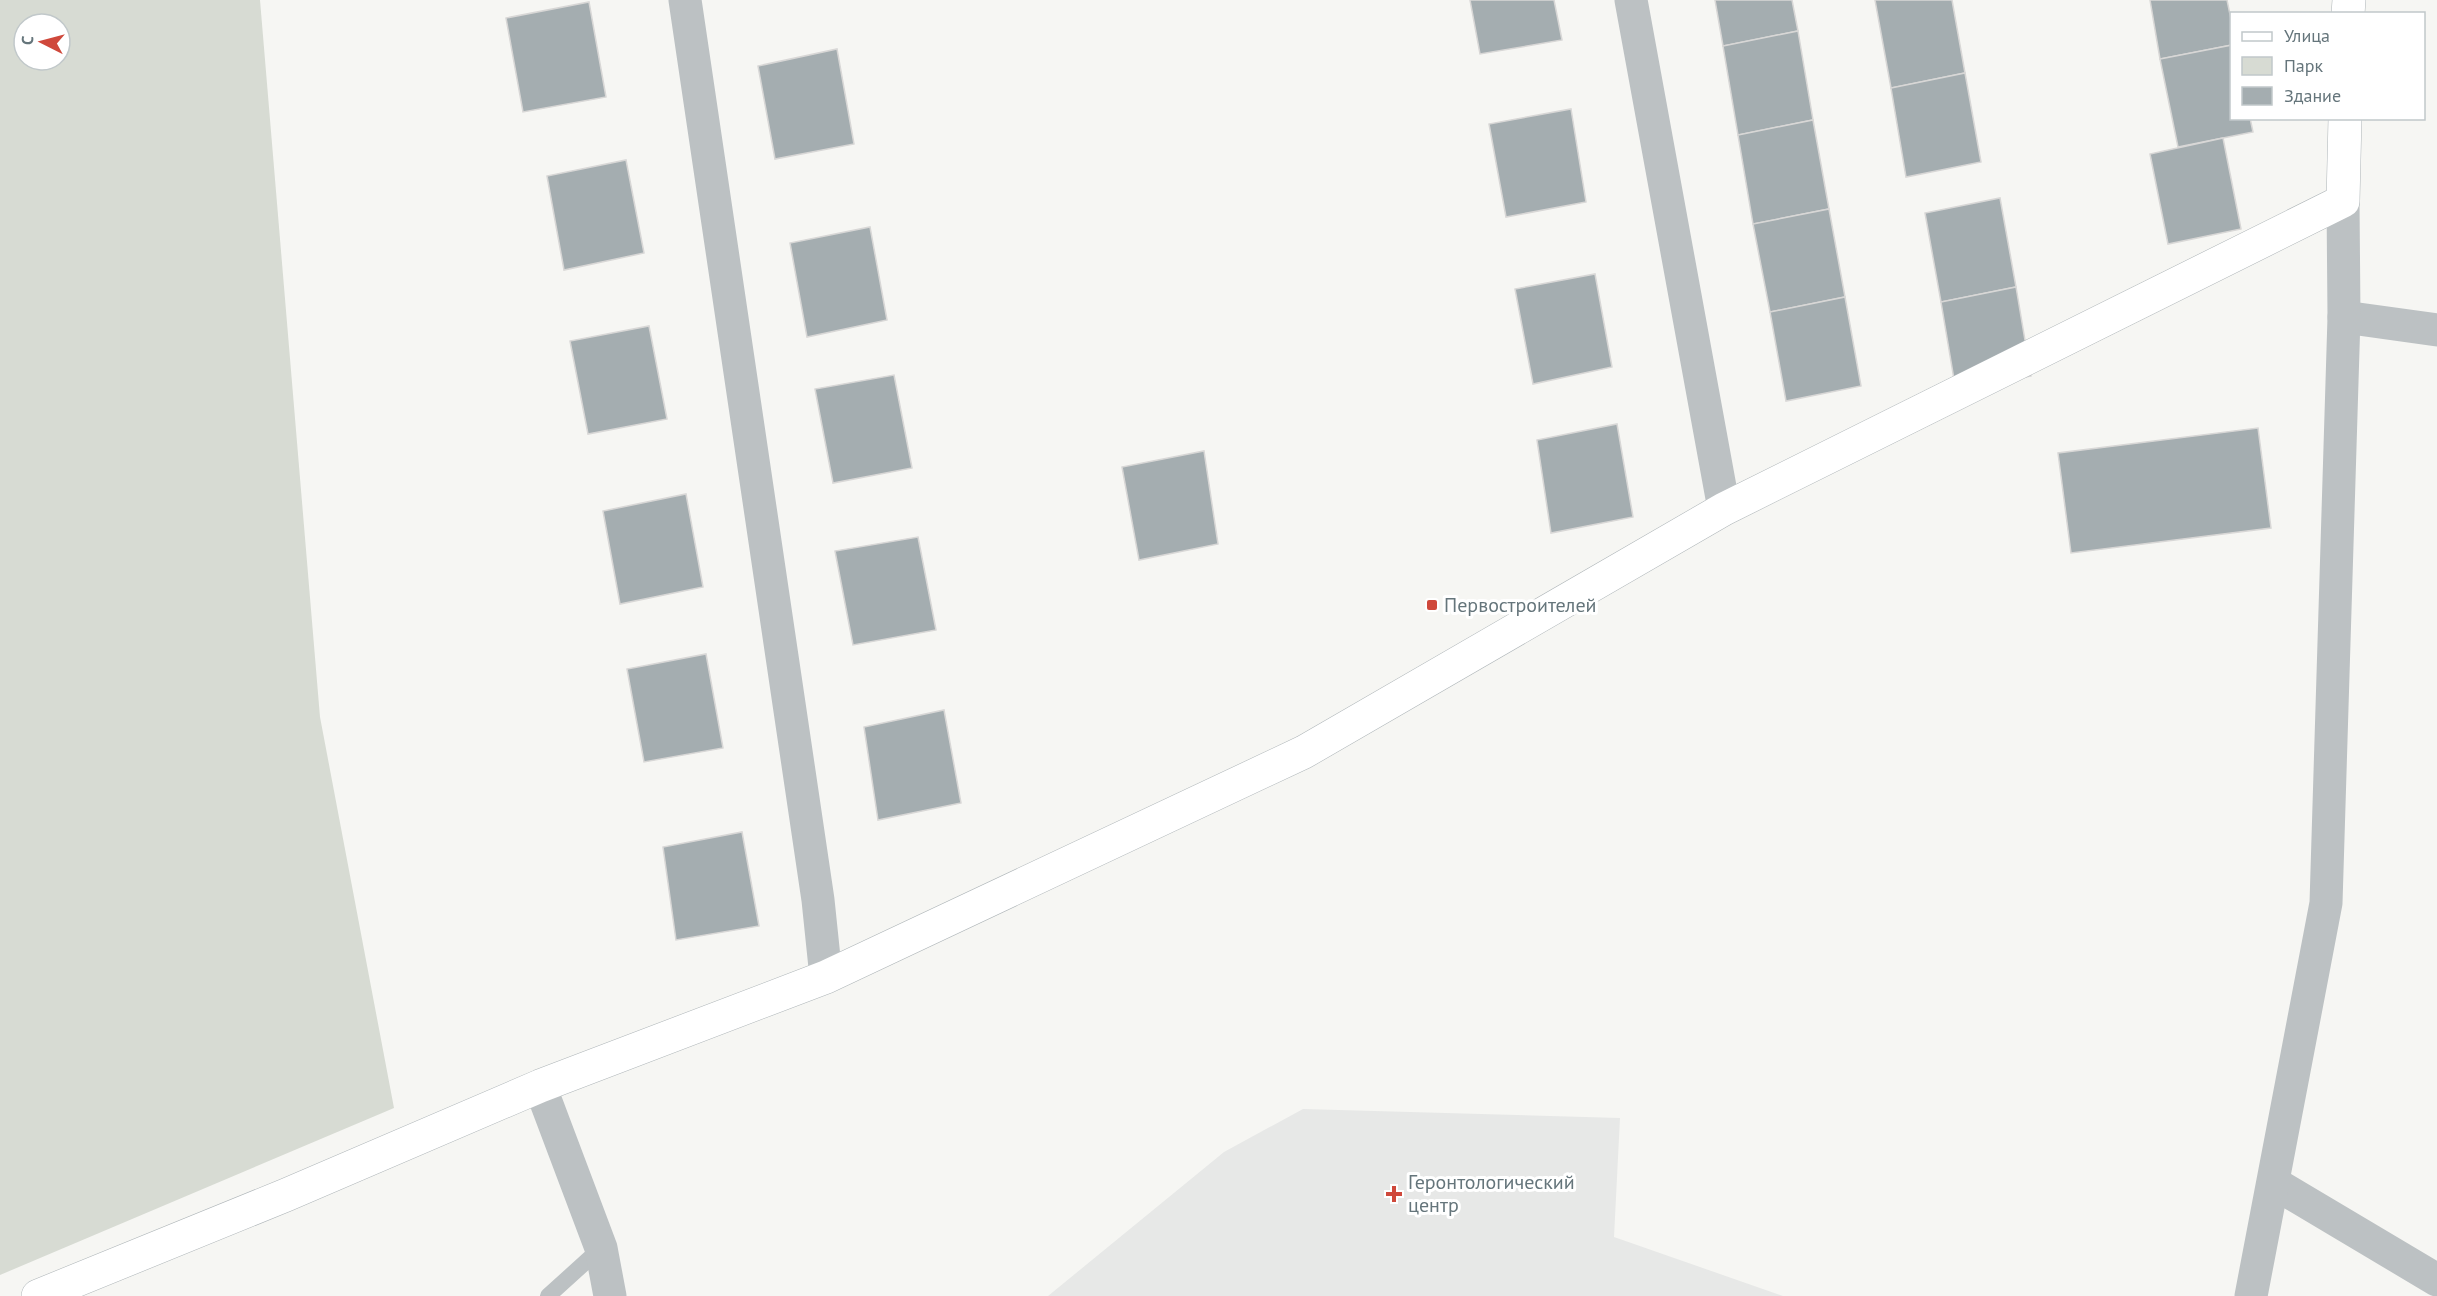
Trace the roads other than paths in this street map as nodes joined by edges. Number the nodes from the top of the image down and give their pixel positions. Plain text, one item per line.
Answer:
1 (685, 0) edge
2 (1631, 0) edge
3 (2345, 120) edge
4 (2343, 201) junction
5 (2344, 317) junction
6 (2437, 330) edge
7 (1724, 509) junction
8 (826, 977) junction
9 (540, 1086) junction
10 (2274, 1183) junction
11 (601, 1248) junction
12 (2437, 1280) edge
13 (38, 1296) edge
14 (548, 1296) edge
15 (610, 1296) edge
16 (2251, 1296) edge

1 - 8 street
2 - 7 street
3 - 4 street
4 - 5 street
4 - 7 street
5 - 6 street
5 - 10 street
7 - 8 street
8 - 9 street
9 - 11 street
9 - 13 street
10 - 12 street
10 - 16 street
11 - 14 lane
11 - 15 street

